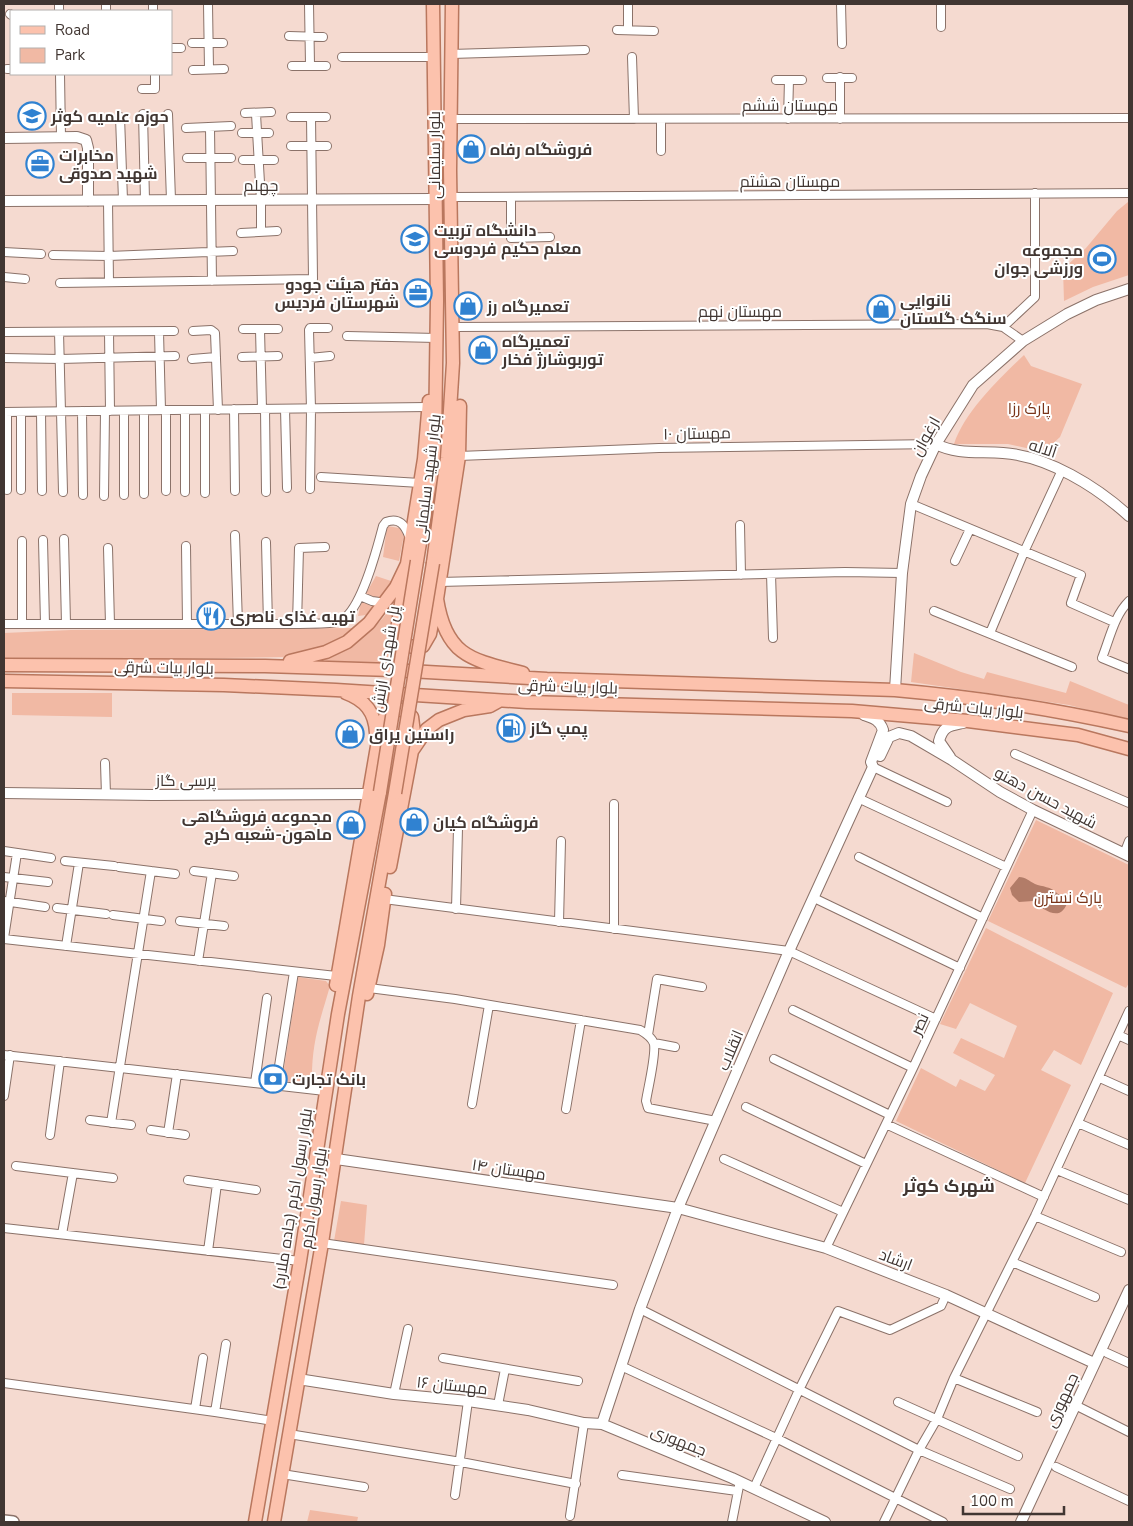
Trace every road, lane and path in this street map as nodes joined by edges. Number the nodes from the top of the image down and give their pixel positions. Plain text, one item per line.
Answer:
1 (208, 4) edge
2 (308, 4) edge
3 (433, 4) edge
4 (452, 4) edge
5 (628, 4) edge
6 (841, 4) edge
7 (941, 4) edge
8 (941, 27) dead end
9 (616, 30) dead end
10 (628, 30) junction
11 (654, 31) dead end
12 (289, 36) dead end
13 (310, 36) junction
14 (323, 37) dead end
15 (192, 43) dead end
16 (208, 43) junction
17 (223, 43) dead end
18 (842, 44) dead end
19 (172, 48) edge
20 (181, 48) dead end
21 (585, 50) dead end
22 (451, 54) junction
23 (342, 57) dead end
24 (632, 57) dead end
25 (434, 58) junction
26 (310, 65) junction
27 (292, 66) dead end
28 (326, 66) dead end
29 (209, 69) junction
30 (224, 69) dead end
31 (193, 70) dead end
32 (60, 75) edge
33 (155, 75) edge
34 (827, 78) dead end
35 (840, 78) junction
36 (852, 78) dead end
37 (776, 80) dead end
38 (789, 80) junction
39 (802, 80) dead end
40 (142, 89) dead end
41 (271, 112) dead end
42 (245, 113) dead end
43 (143, 114) dead end
44 (168, 114) dead end
45 (256, 114) junction
46 (120, 117) dead end
47 (291, 117) dead end
48 (311, 117) junction
49 (326, 117) dead end
50 (1129, 118) edge
51 (450, 119) junction
52 (634, 119) junction
53 (661, 119) junction
54 (788, 119) junction
55 (840, 119) junction
56 (231, 126) dead end
57 (186, 128) dead end
58 (210, 128) junction
59 (242, 132) dead end
60 (257, 132) junction
61 (269, 133) dead end
62 (61, 137) junction
63 (4, 138) edge
64 (311, 145) junction
65 (291, 146) dead end
66 (327, 146) dead end
67 (661, 151) dead end
68 (187, 158) dead end
69 (210, 158) junction
70 (231, 158) dead end
71 (243, 160) dead end
72 (259, 160) junction
73 (274, 160) dead end
74 (1035, 193) junction
75 (1129, 193) edge
76 (450, 197) junction
77 (511, 197) junction
78 (435, 199) junction
79 (123, 200) junction
80 (145, 200) junction
81 (171, 200) junction
82 (210, 200) junction
83 (261, 200) junction
84 (312, 200) junction
85 (4, 201) edge
86 (88, 201) junction
87 (108, 201) junction
88 (277, 231) dead end
89 (261, 232) junction
90 (241, 233) dead end
91 (550, 237) dead end
92 (233, 251) dead end
93 (4, 252) edge
94 (211, 253) junction
95 (42, 254) dead end
96 (53, 254) dead end
97 (109, 256) junction
98 (4, 276) edge
99 (25, 279) dead end
100 (212, 281) junction
101 (109, 282) junction
102 (60, 283) dead end
103 (1129, 289) edge
104 (453, 327) junction
105 (1003, 327) junction
106 (328, 328) dead end
107 (243, 329) dead end
108 (278, 329) dead end
109 (260, 330) junction
110 (174, 331) dead end
111 (193, 331) dead end
112 (4, 332) edge
113 (59, 332) junction
114 (109, 332) junction
115 (159, 332) junction
116 (347, 336) dead end
117 (437, 338) junction
118 (1023, 341) junction
119 (176, 356) dead end
120 (260, 356) junction
121 (278, 356) dead end
122 (330, 356) dead end
123 (160, 357) junction
124 (216, 357) junction
125 (242, 357) dead end
126 (4, 358) edge
127 (109, 358) junction
128 (192, 358) dead end
129 (310, 358) junction
130 (60, 359) junction
131 (436, 362) junction
132 (454, 363) junction
133 (452, 396) joint
134 (428, 407) junction
135 (234, 409) junction
136 (263, 409) junction
137 (286, 409) junction
138 (311, 409) junction
139 (144, 410) junction
140 (163, 410) junction
141 (185, 410) junction
142 (205, 410) junction
143 (218, 410) junction
144 (82, 411) junction
145 (107, 411) junction
146 (124, 411) junction
147 (5, 412) edge
148 (21, 412) junction
149 (41, 412) junction
150 (62, 412) junction
151 (936, 444) junction
152 (459, 456) junction
153 (1062, 470) junction
154 (321, 477) dead end
155 (420, 483) junction
156 (287, 488) dead end
157 (310, 489) dead end
158 (7, 490) dead end
159 (21, 490) dead end
160 (42, 491) dead end
161 (166, 491) dead end
162 (234, 491) dead end
163 (63, 492) dead end
164 (185, 492) dead end
165 (266, 492) dead end
166 (205, 493) dead end
167 (144, 494) dead end
168 (83, 495) dead end
169 (124, 495) dead end
170 (104, 496) dead end
171 (916, 506) dead end
172 (1129, 516) edge
173 (740, 525) dead end
174 (970, 529) junction
175 (236, 535) dead end
176 (64, 539) dead end
177 (42, 540) dead end
178 (22, 541) dead end
179 (411, 541) junction
180 (266, 542) dead end
181 (186, 546) dead end
182 (108, 548) dead end
183 (325, 548) dead end
184 (1024, 552) junction
185 (955, 561) dead end
186 (412, 563) junction
187 (433, 563) joint
188 (902, 573) junction
189 (771, 574) junction
190 (741, 575) junction
191 (439, 582) junction
192 (360, 596) junction
193 (437, 599) junction
194 (1129, 600) edge
195 (386, 603) junction
196 (934, 611) dead end
197 (1114, 622) junction
198 (4, 624) edge
199 (22, 624) junction
200 (45, 624) junction
201 (66, 624) junction
202 (110, 624) junction
203 (187, 624) junction
204 (238, 624) junction
205 (268, 624) junction
206 (296, 624) junction
207 (990, 633) junction
208 (773, 638) dead end
209 (4, 665) edge
210 (22, 665) junction
211 (42, 666) junction
212 (265, 666) junction
213 (1072, 667) dead end
214 (1129, 669) edge
215 (547, 679) junction
216 (4, 681) edge
217 (24, 681) junction
218 (42, 681) junction
219 (336, 690) junction
220 (896, 690) junction
221 (500, 700) junction
222 (852, 711) junction
223 (968, 721) junction
224 (1129, 726) edge
225 (377, 746) junction
226 (1129, 748) edge
227 (412, 751) junction
228 (1015, 754) dead end
229 (952, 760) junction
230 (105, 763) dead end
231 (872, 767) junction
232 (4, 793) edge
233 (374, 793) junction
234 (106, 794) junction
235 (858, 798) junction
236 (947, 802) dead end
237 (1129, 803) edge
238 (614, 804) dead end
239 (1033, 810) junction
240 (458, 828) dead end
241 (561, 841) dead end
242 (1129, 841) edge
243 (4, 851) edge
244 (16, 853) junction
245 (1127, 855) edge
246 (859, 857) dead end
247 (50, 858) dead end
248 (65, 861) dead end
249 (79, 863) junction
250 (1006, 867) junction
251 (151, 871) junction
252 (194, 872) dead end
253 (175, 874) dead end
254 (212, 874) junction
255 (234, 876) dead end
256 (4, 877) edge
257 (13, 878) junction
258 (48, 882) dead end
259 (814, 898) junction
260 (384, 899) junction
261 (6, 902) edge
262 (46, 907) dead end
263 (57, 908) dead end
264 (456, 909) junction
265 (72, 910) junction
266 (142, 918) junction
267 (983, 918) junction
268 (161, 921) dead end
269 (180, 921) dead end
270 (559, 922) junction
271 (204, 924) junction
272 (224, 926) dead end
273 (614, 929) junction
274 (4, 939) edge
275 (66, 946) junction
276 (789, 951) junction
277 (136, 954) junction
278 (198, 961) junction
279 (960, 968) junction
280 (294, 972) junction
281 (336, 976) junction
282 (702, 987) dead end
283 (364, 992) junction
284 (267, 998) dead end
285 (489, 1005) junction
286 (793, 1010) dead end
287 (1129, 1011) edge
288 (338, 1014) junction
289 (936, 1019) junction
290 (581, 1020) junction
291 (648, 1034) junction
292 (1118, 1035) junction
293 (1129, 1040) edge
294 (654, 1043) junction
295 (675, 1046) dead end
296 (7, 1055) edge
297 (774, 1059) dead end
298 (60, 1061) junction
299 (120, 1068) junction
300 (913, 1068) junction
301 (177, 1074) junction
302 (1100, 1078) junction
303 (255, 1083) junction
304 (276, 1086) junction
305 (325, 1091) junction
306 (1129, 1091) edge
307 (4, 1096) edge
308 (472, 1104) dead end
309 (746, 1107) dead end
310 (566, 1109) dead end
311 (890, 1115) junction
312 (90, 1120) dead end
313 (716, 1121) junction
314 (111, 1123) junction
315 (1078, 1123) junction
316 (888, 1125) dead end
317 (130, 1126) dead end
318 (151, 1130) dead end
319 (168, 1133) junction
320 (50, 1135) dead end
321 (186, 1135) dead end
322 (1129, 1145) edge
323 (336, 1159) junction
324 (724, 1159) dead end
325 (866, 1164) junction
326 (16, 1166) dead end
327 (1057, 1170) junction
328 (73, 1173) junction
329 (113, 1178) dead end
330 (188, 1180) dead end
331 (217, 1184) junction
332 (256, 1190) dead end
333 (1044, 1197) junction
334 (1129, 1200) edge
335 (678, 1208) junction
336 (843, 1212) junction
337 (1036, 1216) junction
338 (4, 1228) edge
339 (62, 1234) junction
340 (322, 1243) junction
341 (826, 1248) junction
342 (208, 1251) junction
343 (1121, 1252) dead end
344 (300, 1261) junction
345 (1012, 1262) junction
346 (613, 1285) dead end
347 (1129, 1290) edge
348 (946, 1295) junction
349 (1095, 1297) dead end
350 (640, 1309) junction
351 (986, 1313) junction
352 (408, 1329) dead end
353 (226, 1344) dead end
354 (1107, 1353) dead end
355 (203, 1358) dead end
356 (443, 1358) dead end
357 (1094, 1362) junction
358 (1129, 1363) edge
359 (621, 1366) junction
360 (506, 1369) junction
361 (954, 1378) junction
362 (298, 1379) junction
363 (578, 1381) dead end
364 (4, 1383) edge
365 (798, 1390) junction
366 (394, 1394) junction
367 (468, 1401) junction
368 (898, 1402) dead end
369 (498, 1405) junction
370 (1075, 1405) junction
371 (195, 1409) junction
372 (215, 1412) junction
373 (1038, 1412) dead end
374 (937, 1419) junction
375 (273, 1421) junction
376 (584, 1423) junction
377 (602, 1424) junction
378 (1129, 1432) edge
379 (289, 1434) junction
380 (776, 1438) junction
381 (919, 1450) junction
382 (1018, 1456) dead end
383 (461, 1462) junction
384 (1056, 1467) dead end
385 (282, 1474) junction
386 (622, 1475) dead end
387 (576, 1484) junction
388 (739, 1486) junction
389 (364, 1487) dead end
390 (754, 1488) junction
391 (1010, 1489) dead end
392 (455, 1495) dead end
393 (895, 1499) junction
394 (1129, 1502) edge
395 (570, 1516) dead end
396 (4, 1521) edge
397 (13, 1522) edge
398 (255, 1522) edge
399 (274, 1522) edge
400 (732, 1522) edge
401 (825, 1522) edge
402 (884, 1522) edge
403 (943, 1522) edge
404 (1021, 1522) edge

1 - 16 street
2 - 13 street
3 - 25 main road, بلوار سلیمانی
4 - 22 main road, بلوار سلیمانی
5 - 10 street
6 - 18 street
7 - 8 street
9 - 10 street
10 - 11 street
12 - 13 street
13 - 14 street
13 - 26 street
15 - 16 street
16 - 17 street
16 - 29 street
19 - 20 street
21 - 22 street
22 - 51 main road, بلوار سلیمانی
23 - 25 street
24 - 52 street
25 - 78 main road, بلوار سلیمانی
26 - 27 street
26 - 28 street
29 - 30 street
29 - 31 street
32 - 62 street
33 - 40 street
34 - 35 street
35 - 36 street
35 - 55 street
37 - 38 street
38 - 39 street
38 - 54 street
41 - 45 street
42 - 45 street
43 - 80 street
44 - 81 street
45 - 60 street
46 - 79 street
47 - 48 street
48 - 49 street
48 - 64 street
50 - 55 street, مهستان ششم
51 - 52 street, مهستان ششم
51 - 76 main road, بلوار سلیمانی
52 - 53 street, مهستان ششم
53 - 54 street, مهستان ششم
53 - 67 street
54 - 55 street, مهستان ششم
56 - 58 street
57 - 58 street
58 - 69 street
59 - 60 street
60 - 61 street
60 - 72 street
62 - 63 street
62 - 86 street
64 - 65 street
64 - 66 street
64 - 84 street
68 - 69 street
69 - 70 street
69 - 82 street
71 - 72 street
72 - 73 street
72 - 83 street
74 - 75 street, مهستان هشتم
74 - 77 street, مهستان هشتم
74 - 105 street
76 - 77 street, مهستان هشتم
76 - 104 main road, بلوار سلیمانی
77 - 91 street
78 - 84 street, چهلم
78 - 117 main road, بلوار سلیمانی
79 - 80 street, چهلم
79 - 87 street, چهلم
80 - 81 street, چهلم
81 - 82 street, چهلم
82 - 83 street, چهلم
82 - 94 street
83 - 84 street, چهلم
83 - 89 street
84 - 100 street
85 - 86 street, چهلم
86 - 87 street, چهلم
87 - 97 street
88 - 89 street
89 - 90 street
92 - 94 street
93 - 95 street
94 - 97 street
94 - 100 street
96 - 97 street
97 - 101 street
98 - 99 street
100 - 101 street
101 - 102 street
103 - 118 street, ارغوان
104 - 105 street, مهستان نهم
104 - 132 main road, بلوار سلیمانی
105 - 118 street, مهستان نهم
106 - 129 street
107 - 109 street
108 - 109 street
109 - 120 street
110 - 115 street
111 - 124 street
112 - 113 street
113 - 114 street
113 - 130 street
114 - 115 street
114 - 127 street
115 - 123 street
116 - 117 street
117 - 131 main road, بلوار سلیمانی
118 - 151 street, ارغوان
119 - 123 street
120 - 121 street
120 - 125 street
120 - 136 street
122 - 129 street
123 - 127 street
123 - 140 street
124 - 128 street
124 - 143 street
126 - 130 street
127 - 130 street
127 - 145 street
129 - 138 street
130 - 150 street
131 - 134 main road
131 - 186 main road, بلوار شهید سلیمانی
132 - 133 main road, بلوار سلیمانی
132 - 152 main road
133 - 187 main road, بلوار شهید سلیمانی
134 - 138 street
134 - 155 main road
135 - 136 street
135 - 143 street
135 - 162 street
136 - 137 street
136 - 165 street
137 - 138 street
137 - 156 street
138 - 157 street
139 - 140 street
139 - 146 street
139 - 167 street
140 - 141 street
140 - 161 street
141 - 142 street
141 - 164 street
142 - 143 street
142 - 166 street
144 - 145 street
144 - 150 street
144 - 168 street
145 - 146 street
145 - 170 street
146 - 169 street
147 - 148 street
147 - 158 street
148 - 149 street
148 - 159 street
149 - 150 street
149 - 160 street
150 - 163 street
151 - 152 street, مهستان ۱۰
151 - 153 street, آلاله
151 - 188 street, ارغوان
152 - 191 main road
153 - 172 street, آلاله
153 - 184 street
154 - 155 street
155 - 179 main road
171 - 174 street
173 - 190 street
174 - 184 street
174 - 185 street
175 - 204 street
176 - 201 street
177 - 200 street
178 - 199 street
179 - 186 main road
179 - 192 street
180 - 205 street
181 - 203 street
182 - 202 street
183 - 206 street
184 - 197 street
184 - 207 street
186 - 193 main road
186 - 195 main road
186 - 233 main road, پل شهدای ارتش, bridge
187 - 283 main road, پل شهدای ارتش, bridge
188 - 189 street
188 - 220 street, ارغوان
189 - 190 street
189 - 208 street
190 - 191 street
191 - 193 main road
192 - 195 street
192 - 206 street
193 - 215 main road
194 - 197 street
195 - 212 main road
196 - 207 street
197 - 214 street
198 - 199 street
199 - 200 street
200 - 201 street
201 - 202 street
202 - 203 street
203 - 204 street
204 - 205 street
205 - 206 street
207 - 213 street
209 - 210 main road, بلوار بیات شرقی
210 - 211 main road, بلوار بیات شرقی
210 - 217 main road
211 - 212 main road, بلوار بیات شرقی
211 - 218 main road
212 - 215 main road, بلوار بیات شرقی
215 - 220 main road, بلوار بیات شرقی
216 - 217 main road, بلوار بیات شرقی
217 - 218 main road, بلوار بیات شرقی
218 - 219 main road, بلوار بیات شرقی
219 - 221 main road, بلوار بیات شرقی
219 - 225 main road
220 - 224 main road, بلوار بیات شرقی
221 - 222 main road, بلوار بیات شرقی
221 - 227 main road
222 - 223 main road, بلوار بیات شرقی
222 - 231 street, انقلاب
223 - 226 main road, بلوار بیات شرقی
223 - 229 street
225 - 227 main road
225 - 233 main road
227 - 260 main road
228 - 237 street
229 - 231 street, شهید حسن دهنو
229 - 239 street, شهید حسن دهنو
230 - 234 street
231 - 235 street, انقلاب
231 - 236 street
232 - 234 street, پرسی گاز
233 - 234 street, پرسی گاز
233 - 281 main road
233 - 288 main road, بلوار رسول اکرم (جاده ملارد)
235 - 250 street
235 - 259 street, انقلاب
238 - 273 street
239 - 245 street, شهید حسن دهنو
239 - 250 street, نصر
240 - 264 street
241 - 270 street
242 - 245 street
243 - 244 street
244 - 247 street
244 - 257 street
246 - 267 street
248 - 249 street
249 - 251 street
249 - 265 street
250 - 267 street, نصر
251 - 253 street
251 - 266 street
252 - 254 street
254 - 255 street
254 - 271 street
256 - 257 street
257 - 258 street
257 - 261 street
259 - 276 street, انقلاب
259 - 279 street
260 - 264 street
260 - 283 main road
261 - 262 street
261 - 274 street
263 - 265 street
264 - 270 street
265 - 266 street
265 - 275 street
266 - 268 street
266 - 277 street
267 - 279 street, نصر
269 - 271 street
270 - 273 street
271 - 272 street
271 - 278 street
273 - 276 street
274 - 275 street
275 - 277 street
276 - 289 street
276 - 313 street, انقلاب
277 - 278 street
277 - 299 street
278 - 280 street
279 - 289 street, نصر
280 - 281 street
280 - 304 street
281 - 288 main road
282 - 291 street
283 - 285 street
283 - 323 main road, بلوار رسول اکرم
284 - 303 street
285 - 290 street
285 - 308 street
286 - 300 street
287 - 292 street
288 - 305 main road, بلوار رسول اکرم (جاده ملارد)
289 - 300 street, نصر
290 - 291 street
290 - 310 street
291 - 294 street
292 - 293 street
292 - 302 street
294 - 295 street
294 - 313 street
296 - 298 street
296 - 307 street
297 - 311 street
298 - 299 street
298 - 320 street
299 - 301 street
299 - 314 street
300 - 311 street, نصر
301 - 303 street
301 - 319 street
302 - 306 street
302 - 315 street
303 - 304 street
304 - 305 street
305 - 344 main road, بلوار رسول اکرم (جاده ملارد)
309 - 325 street
311 - 325 street, نصر
312 - 314 street
313 - 335 street, انقلاب
314 - 317 street
315 - 322 street
315 - 327 street
316 - 333 street
318 - 319 street
319 - 321 street
323 - 335 street, مهستان ۱۴
323 - 340 main road, بلوار رسول اکرم
324 - 336 street
325 - 336 street, نصر
326 - 328 street
327 - 333 street
327 - 334 street
328 - 329 street
328 - 339 street
330 - 331 street
331 - 332 street
331 - 342 street
333 - 337 street
335 - 341 street, ارشاد
335 - 350 street, انقلاب
336 - 341 street, نصر
337 - 343 street
337 - 345 street
338 - 339 street
339 - 342 street
340 - 346 street
340 - 362 main road, بلوار رسول اکرم
341 - 348 street, ارشاد
342 - 344 street
344 - 375 main road, بلوار رسول اکرم (جاده ملارد)
345 - 349 street
345 - 351 street
347 - 357 street, جمهوری
348 - 351 street, ارشاد
348 - 365 street
350 - 359 street, انقلاب
350 - 365 street
351 - 357 street, ارشاد
351 - 361 street
352 - 366 street
353 - 372 street
354 - 358 street
355 - 371 street
356 - 360 street
357 - 370 street, جمهوری
359 - 377 street, انقلاب
359 - 380 street
360 - 363 street
360 - 369 street
361 - 373 street
361 - 374 street
362 - 366 street, مهستان ۱۶
362 - 379 main road, بلوار رسول اکرم
364 - 371 street
365 - 380 street
365 - 381 street
366 - 367 street, مهستان ۱۶
367 - 369 street, مهستان ۱۶
367 - 383 street
368 - 374 street
369 - 376 street, مهستان ۱۶
370 - 378 street
370 - 404 street, جمهوری
371 - 372 street
372 - 375 street
374 - 381 street
374 - 382 street
375 - 398 main road, بلوار رسول اکرم (جاده ملارد)
376 - 377 street, مهستان ۱۶
376 - 387 street
377 - 388 street, جمهوری
379 - 383 street
379 - 385 main road, بلوار رسول اکرم
380 - 390 street
380 - 393 street
381 - 391 street
381 - 393 street
383 - 387 street
383 - 392 street
384 - 394 street
385 - 389 street
385 - 399 main road, بلوار رسول اکرم
386 - 388 street
387 - 395 street
388 - 390 street, جمهوری
388 - 400 street
390 - 401 street, جمهوری
393 - 402 street
393 - 403 street
396 - 397 main road

